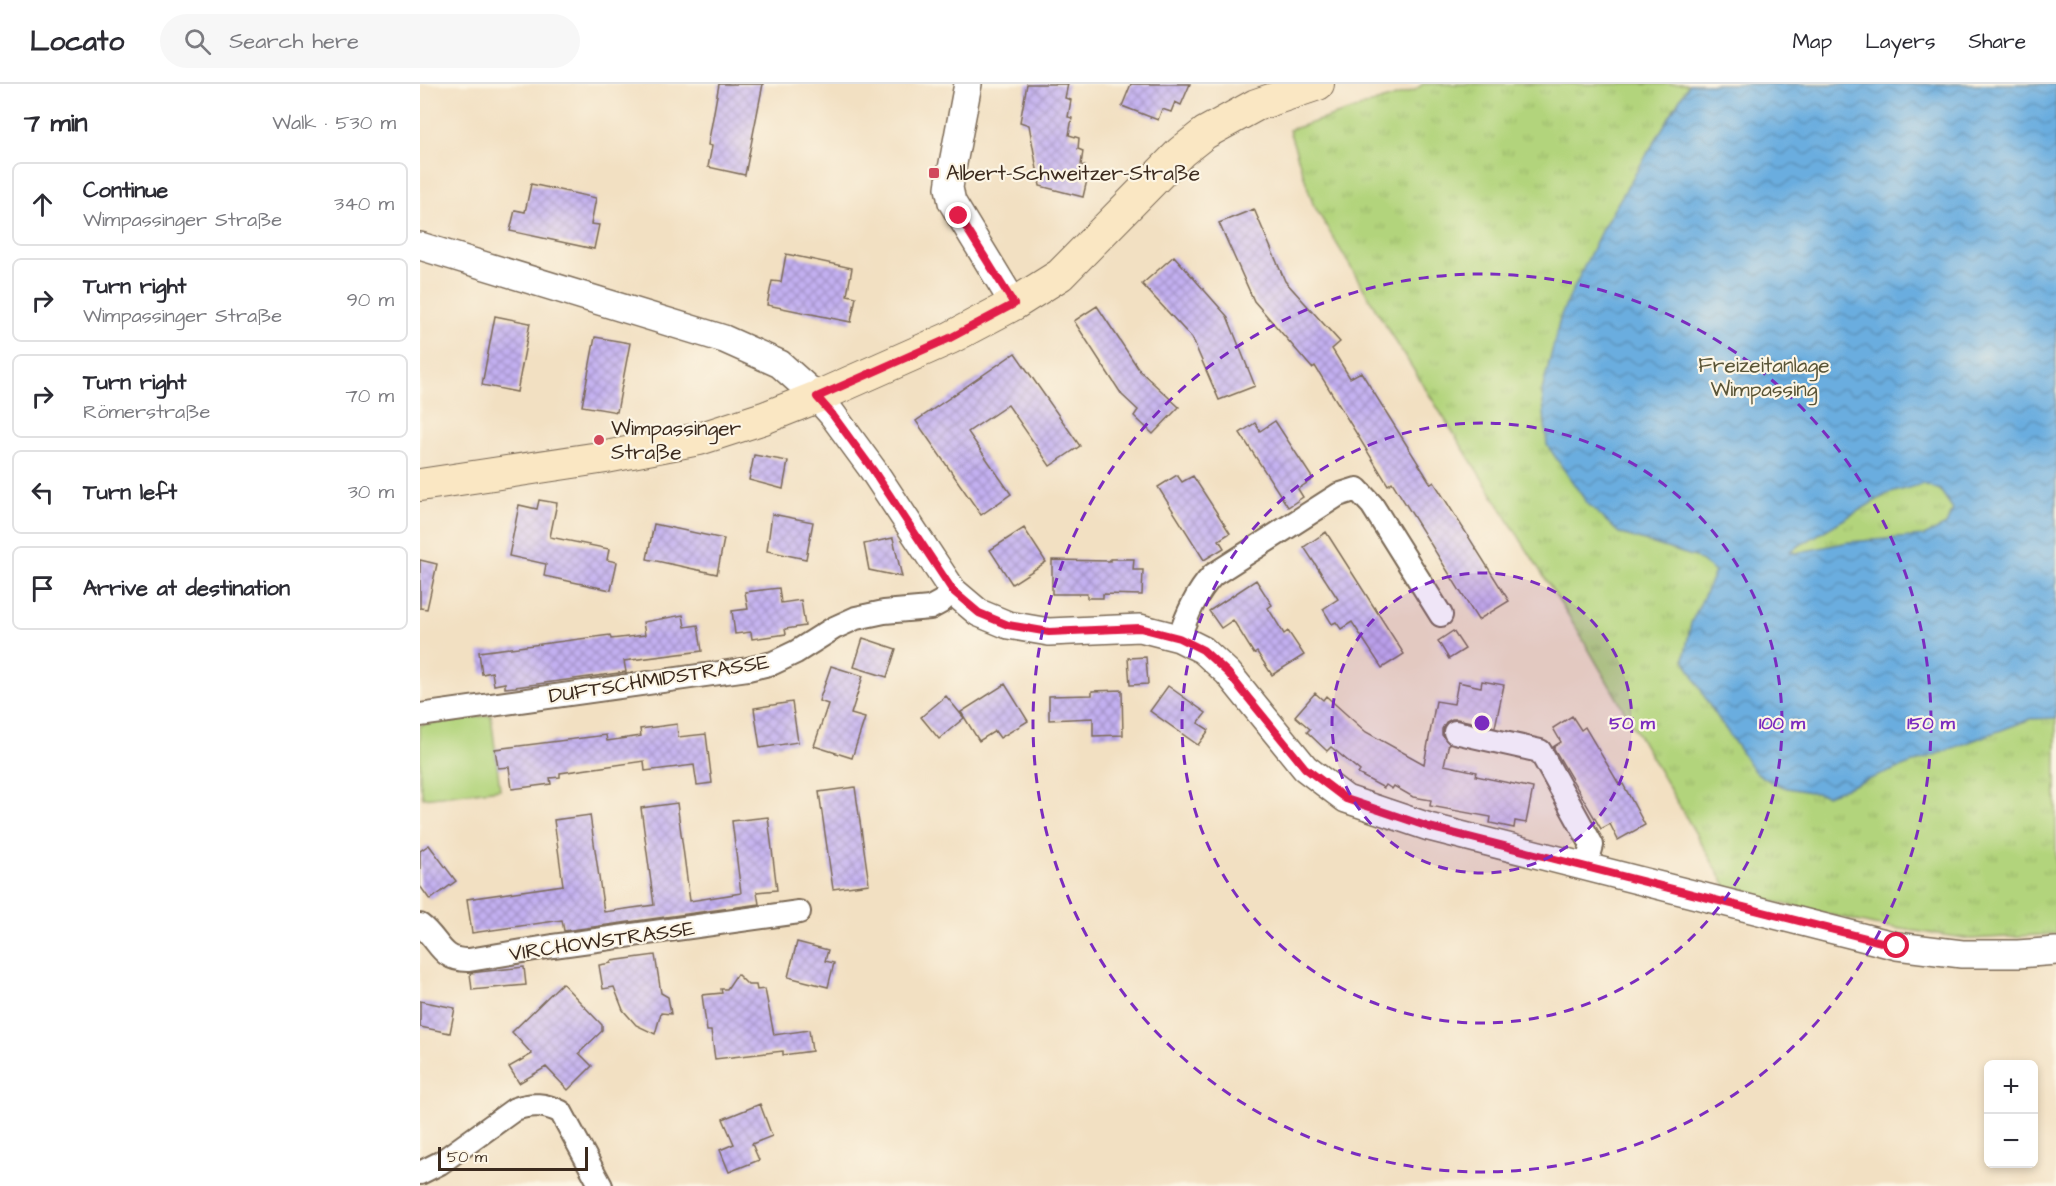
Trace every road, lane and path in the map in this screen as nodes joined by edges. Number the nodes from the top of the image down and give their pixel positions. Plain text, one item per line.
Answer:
1 (968, 84) edge
2 (1318, 84) edge
3 (420, 246) edge
4 (1014, 304) junction
5 (817, 397) junction
6 (420, 485) edge
7 (953, 591) junction
8 (1441, 615) dead end
9 (1179, 638) junction
10 (420, 715) edge
11 (1455, 732) dead end
12 (1586, 867) junction
13 (799, 912) dead end
14 (420, 925) edge
15 (2056, 951) edge
16 (420, 1173) edge
17 (601, 1186) edge

1 - 4 street
2 - 4 main road
3 - 5 street
4 - 5 main road
5 - 6 main road
5 - 7 street
7 - 9 street
7 - 10 street, DUFTSCHMIDSTRASSE
8 - 9 street
9 - 12 street
11 - 12 street
12 - 15 street
13 - 14 street, VIRCHOWSTRASSE
16 - 17 street

